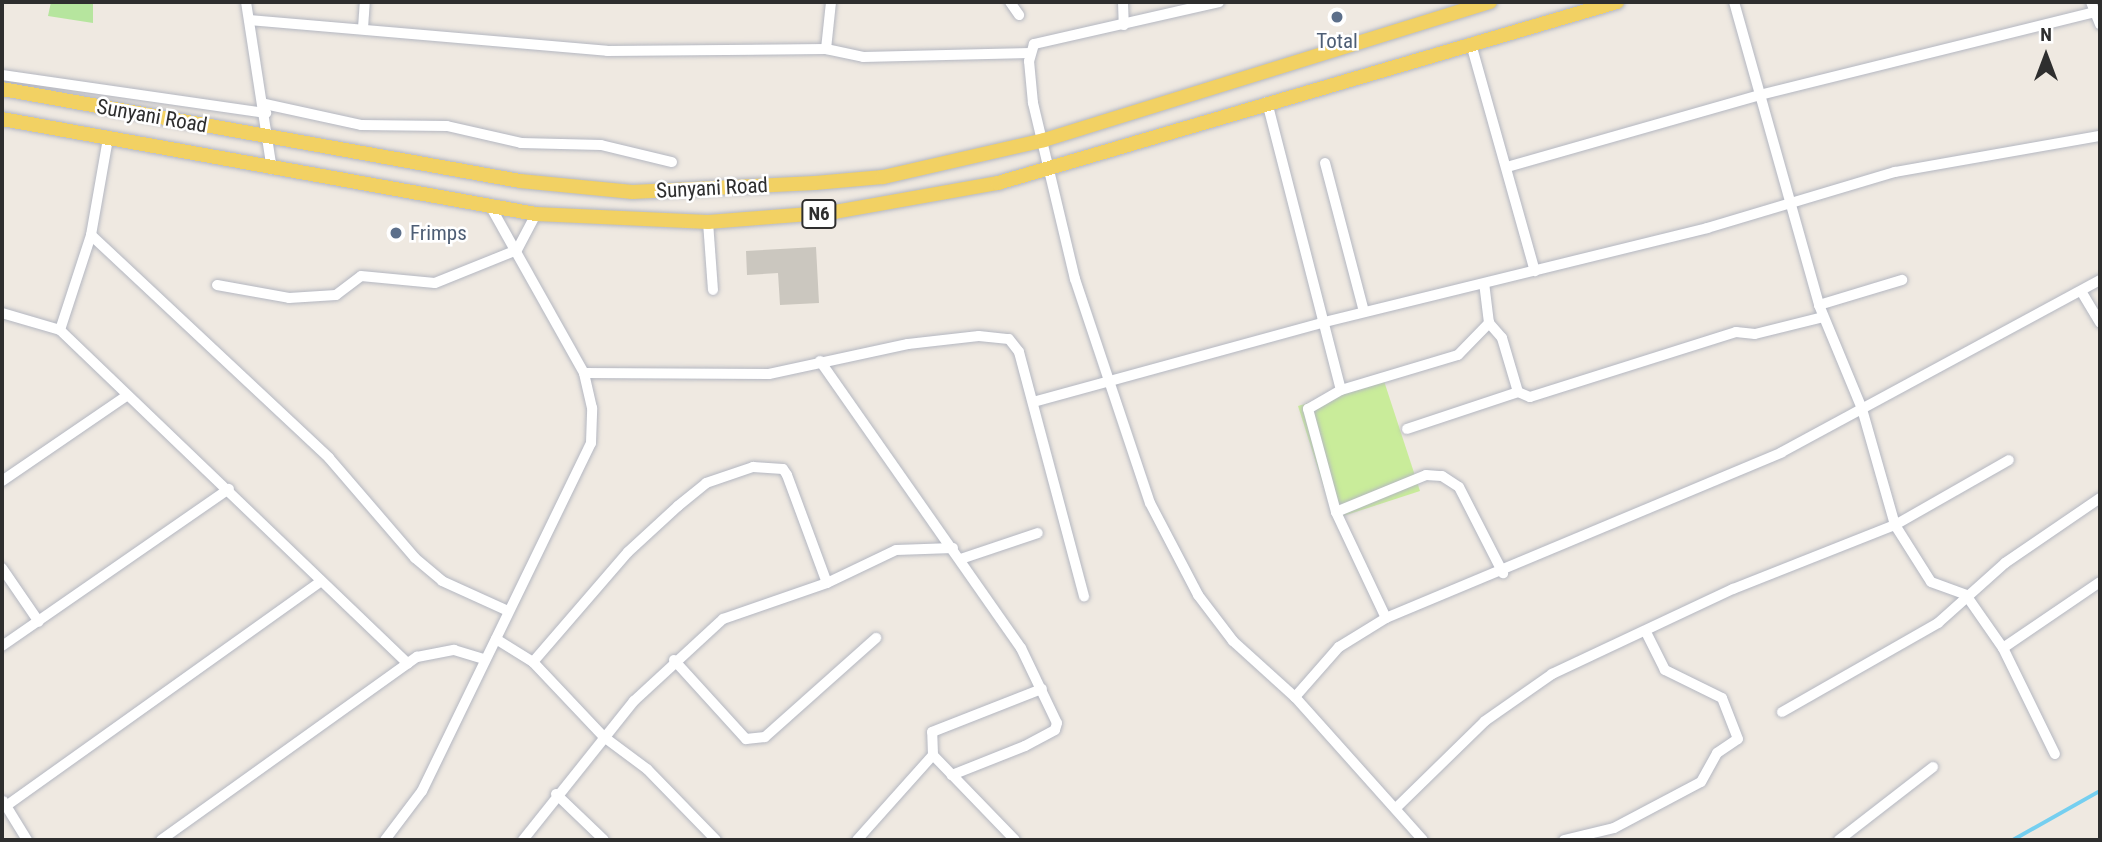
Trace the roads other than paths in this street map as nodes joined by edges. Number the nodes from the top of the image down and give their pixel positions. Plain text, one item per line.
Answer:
1 (246, 2) edge
2 (365, 2) edge
3 (831, 2) edge
4 (1010, 2) edge
5 (1124, 2) edge
6 (1219, 2) edge
7 (1490, 2) edge
8 (1617, 2) edge
9 (1734, 2) edge
10 (2096, 9) edge
11 (1018, 15) dead end
12 (249, 20) junction
13 (1124, 24) junction
14 (2100, 24) edge
15 (363, 28) junction
16 (1471, 44) junction
17 (826, 49) junction
18 (1030, 53) junction
19 (2, 75) edge
20 (2, 89) edge
21 (1760, 95) junction
22 (1267, 102) junction
23 (265, 109) junction
24 (2, 119) edge
25 (2100, 136) edge
26 (269, 137) junction
27 (108, 139) junction
28 (1044, 140) junction
29 (672, 162) dead end
30 (1325, 163) dead end
31 (1507, 167) junction
32 (272, 169) junction
33 (1050, 170) junction
34 (1790, 204) junction
35 (491, 207) junction
36 (536, 214) junction
37 (708, 222) junction
38 (91, 235) junction
39 (517, 250) junction
40 (1535, 271) junction
41 (1902, 280) dead end
42 (2100, 280) edge
43 (217, 285) dead end
44 (1483, 285) junction
45 (713, 290) dead end
46 (2081, 291) junction
47 (1819, 305) junction
48 (1364, 312) junction
49 (2, 313) edge
50 (1823, 317) junction
51 (1321, 323) junction
52 (1489, 323) junction
53 (2100, 323) edge
54 (60, 330) junction
55 (820, 361) junction
56 (584, 373) junction
57 (1106, 383) junction
58 (1341, 390) junction
59 (1518, 392) junction
60 (126, 396) junction
61 (1033, 402) junction
62 (1862, 409) junction
63 (1407, 429) dead end
64 (2009, 460) dead end
65 (2, 481) edge
66 (229, 489) junction
67 (2100, 498) edge
68 (1336, 512) junction
69 (1895, 525) junction
70 (1038, 533) dead end
71 (953, 548) junction
72 (961, 559) junction
73 (2, 568) edge
74 (1503, 573) junction
75 (320, 581) junction
76 (2100, 582) edge
77 (827, 583) junction
78 (1966, 595) junction
79 (1084, 597) dead end
80 (508, 611) junction
81 (1386, 618) junction
82 (39, 622) junction
83 (1646, 632) junction
84 (876, 638) dead end
85 (496, 639) junction
86 (2, 646) edge
87 (2003, 648) junction
88 (484, 659) junction
89 (674, 660) junction
90 (533, 662) junction
91 (408, 664) junction
92 (1042, 689) junction
93 (1295, 697) junction
94 (1782, 712) dead end
95 (604, 737) junction
96 (2055, 754) dead end
97 (933, 755) junction
98 (1933, 767) dead end
99 (952, 775) junction
100 (556, 794) junction
101 (4, 803) edge
102 (1396, 808) junction
103 (27, 840) edge
104 (161, 840) edge
105 (385, 840) edge
106 (523, 840) edge
107 (604, 840) edge
108 (716, 840) edge
109 (858, 840) edge
110 (1015, 840) edge
111 (1423, 840) edge
112 (1564, 840) edge
113 (1839, 840) edge

1 - 12 street
2 - 15 street
3 - 17 street
4 - 11 street
5 - 13 street
6 - 13 street
7 - 28 main road, Sunyani Road / N6
8 - 16 main road, N6
9 - 21 street
10 - 14 street
10 - 21 street
12 - 15 street
12 - 23 street
13 - 18 street
15 - 17 street
16 - 22 main road, N6
16 - 31 street
17 - 18 street
18 - 28 street
19 - 23 street
20 - 26 main road, Sunyani Road / N6
21 - 31 street
21 - 34 street
22 - 33 main road, N6
22 - 51 street
23 - 26 street
23 - 29 street
24 - 27 main road, N6
25 - 34 street
26 - 28 main road, Sunyani Road / N6
26 - 32 street
27 - 32 main road, N6
27 - 38 street
28 - 33 street
30 - 48 street
31 - 40 street
32 - 35 main road, N6
33 - 37 main road, N6
33 - 57 street
34 - 40 street
34 - 47 street
35 - 36 main road, N6
35 - 39 street
36 - 37 main road, N6
36 - 39 street
37 - 45 street
38 - 54 street
38 - 80 street
39 - 43 street
39 - 56 street
40 - 44 street
41 - 47 street
42 - 46 street
44 - 48 street
44 - 52 street
46 - 53 street
46 - 62 street
47 - 50 street
48 - 51 street
49 - 54 street
50 - 59 street
50 - 62 street
51 - 57 street
51 - 58 street
52 - 58 street
52 - 59 street
54 - 60 street
55 - 56 street
55 - 61 street
55 - 71 street
56 - 80 street
57 - 61 street
57 - 93 street
58 - 68 street
59 - 63 street
60 - 65 street
60 - 66 street
61 - 79 street
62 - 69 street
62 - 74 street
64 - 69 street
66 - 75 street
66 - 82 street
67 - 78 street
68 - 74 street
68 - 81 street
69 - 78 street
69 - 83 street
70 - 72 street
71 - 72 street
71 - 77 street
72 - 92 street
73 - 82 street
74 - 81 street
75 - 91 street
75 - 101 street
76 - 87 street
77 - 89 street
77 - 90 street
78 - 87 street
78 - 94 street
80 - 85 street
81 - 93 street
82 - 86 street
83 - 102 street
83 - 112 street
84 - 89 street
85 - 88 street
85 - 90 street
87 - 96 street
88 - 91 street
88 - 105 street
89 - 95 street
90 - 95 street
91 - 104 street
92 - 97 street
92 - 99 street
93 - 102 street
95 - 100 street
95 - 108 street
97 - 99 street
97 - 109 street
98 - 113 street
99 - 110 street
100 - 106 street
100 - 107 street
101 - 103 street
102 - 111 street

